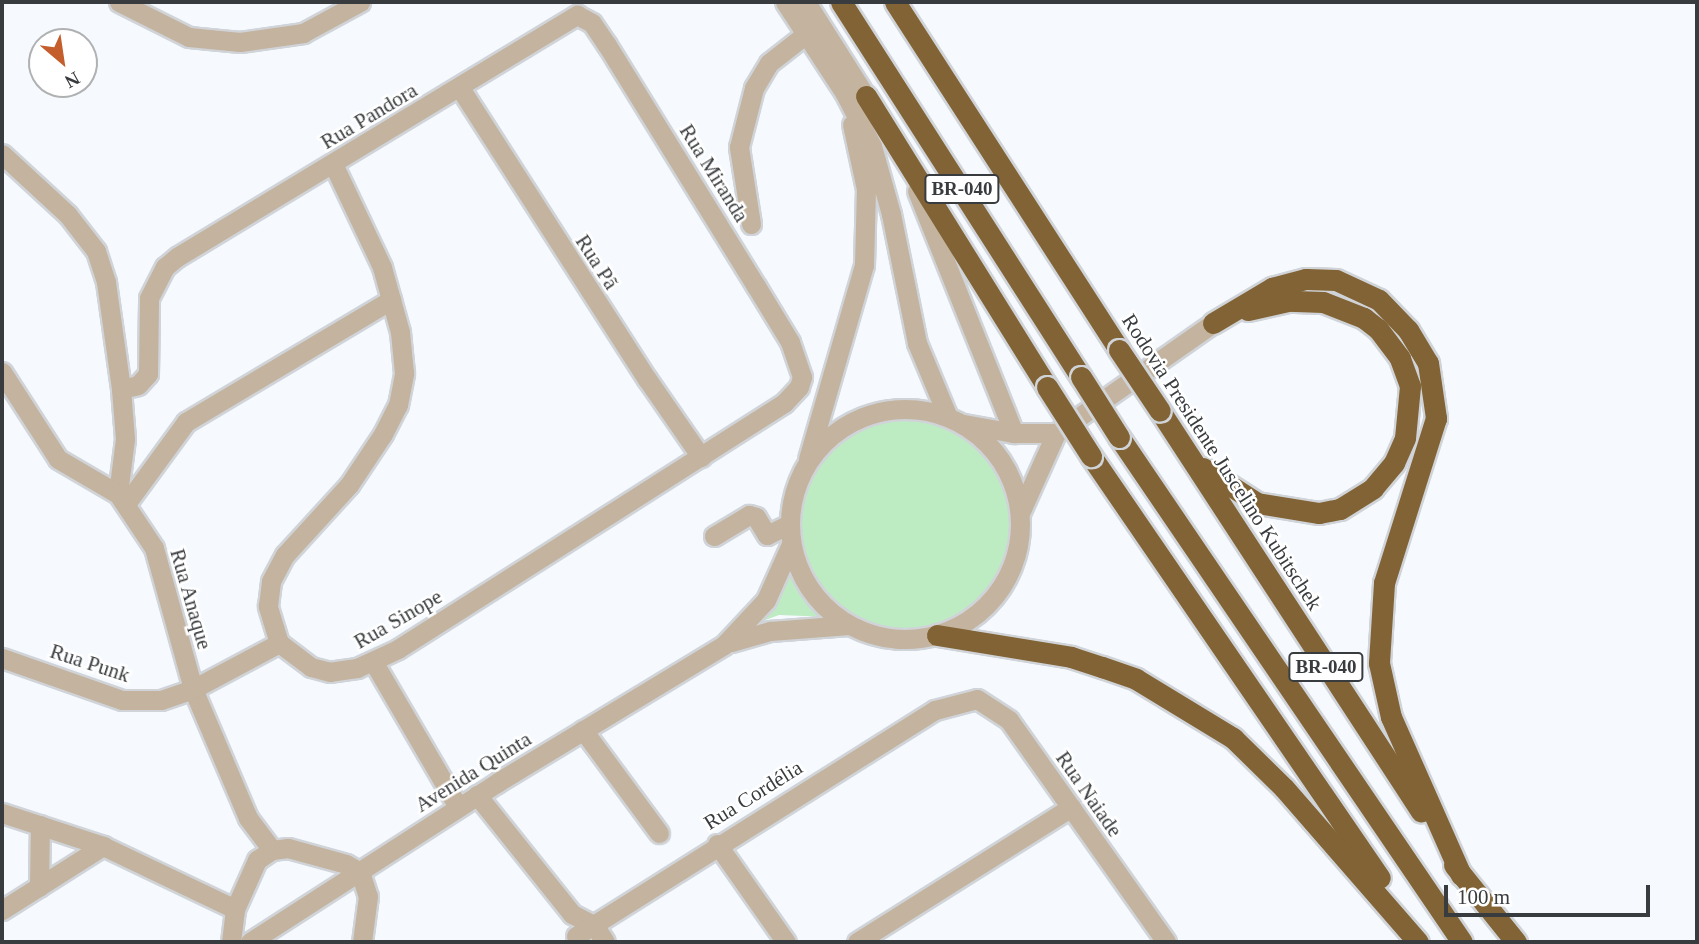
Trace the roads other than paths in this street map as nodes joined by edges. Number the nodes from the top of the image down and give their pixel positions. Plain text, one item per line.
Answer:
1 (119, 2) edge
2 (360, 2) edge
3 (785, 2) edge
4 (806, 2) edge
5 (841, 2) edge
6 (895, 2) edge
7 (566, 19) joint
8 (806, 34) junction
9 (460, 88) junction
10 (844, 92) junction
11 (866, 96) junction
12 (2, 154) edge
13 (333, 164) junction
14 (751, 224) dead end
15 (391, 300) junction
16 (1213, 323) junction
17 (2, 372) edge
18 (802, 377) joint
19 (121, 389) junction
20 (954, 420) junction
21 (1014, 433) junction
22 (1056, 433) junction
23 (701, 457) junction
24 (1191, 459) junction
25 (806, 466) junction
26 (122, 499) junction
27 (1020, 514) junction
28 (790, 524) junction
29 (714, 536) dead end
30 (791, 544) junction
31 (849, 625) junction
32 (937, 635) junction
33 (279, 643) junction
34 (724, 645) junction
35 (5, 654) edge
36 (374, 663) junction
37 (194, 689) junction
38 (957, 701) joint
39 (583, 730) junction
40 (477, 795) junction
41 (458, 807) junction
42 (1071, 807) junction
43 (2, 813) edge
44 (40, 825) junction
45 (659, 833) dead end
46 (717, 844) junction
47 (103, 846) junction
48 (272, 850) junction
49 (360, 872) junction
50 (1461, 876) junction
51 (39, 887) junction
52 (235, 909) junction
53 (2, 910) edge
54 (572, 914) junction
55 (594, 925) junction
56 (578, 939) edge
57 (1157, 940) edge
58 (231, 942) edge
59 (250, 942) edge
60 (362, 942) edge
61 (604, 942) edge
62 (786, 942) edge
63 (857, 942) edge
64 (1419, 942) edge
65 (1462, 942) edge
66 (1516, 942) edge

1 - 2 street
3 - 8 street
4 - 11 street
5 - 65 highway, BR-040, bridge
6 - 24 highway, Rodovia Presidente Juscelino Kubitschek / BR-040, bridge
7 - 9 street, Rua Pandora
7 - 18 street, Rua Miranda
8 - 10 street
8 - 14 street
9 - 13 street, Rua Pandora
9 - 23 street, Rua Pã
10 - 20 street
10 - 25 street
11 - 21 street
11 - 64 highway, bridge
12 - 19 street
13 - 15 street
13 - 19 street, Rua Pandora
15 - 26 street
15 - 33 street
16 - 22 street
16 - 24 highway
16 - 50 highway
17 - 26 street, Rua Anaque
18 - 23 street, Rua Sinope
19 - 26 street
20 - 21 street
20 - 25 street
20 - 27 street
21 - 22 street
22 - 27 street
23 - 36 street, Rua Sinope
24 - 50 highway, Rodovia Presidente Juscelino Kubitschek / BR-040
25 - 28 street
26 - 37 street, Rua Anaque
27 - 32 street
28 - 29 street
28 - 30 street
30 - 31 street
30 - 34 street, Avenida Quinta
31 - 32 street
31 - 34 street, Avenida Quinta
32 - 64 highway
33 - 36 street, Rua Sinope
33 - 37 street, Rua Punk
34 - 39 street, Avenida Quinta
35 - 37 street, Rua Punk
36 - 41 street
37 - 48 street, Rua Anaque
38 - 42 street, Rua Naiade
38 - 46 street, Rua Cordélia
39 - 40 street, Avenida Quinta
39 - 45 street
40 - 41 street, Avenida Quinta
40 - 54 street
41 - 49 street, Avenida Quinta
42 - 57 street, Rua Naiade
42 - 63 street
43 - 44 street
44 - 47 street
44 - 51 street
46 - 55 street, Rua Cordélia
46 - 62 street
47 - 51 street
47 - 52 street
48 - 49 street
48 - 52 street
49 - 59 street, Avenida Quinta
49 - 60 street
50 - 66 highway, Rodovia Presidente Juscelino Kubitschek / BR-040
51 - 53 street
52 - 58 street
54 - 55 street
54 - 56 street
55 - 56 street, Rua Cordélia
55 - 61 street

